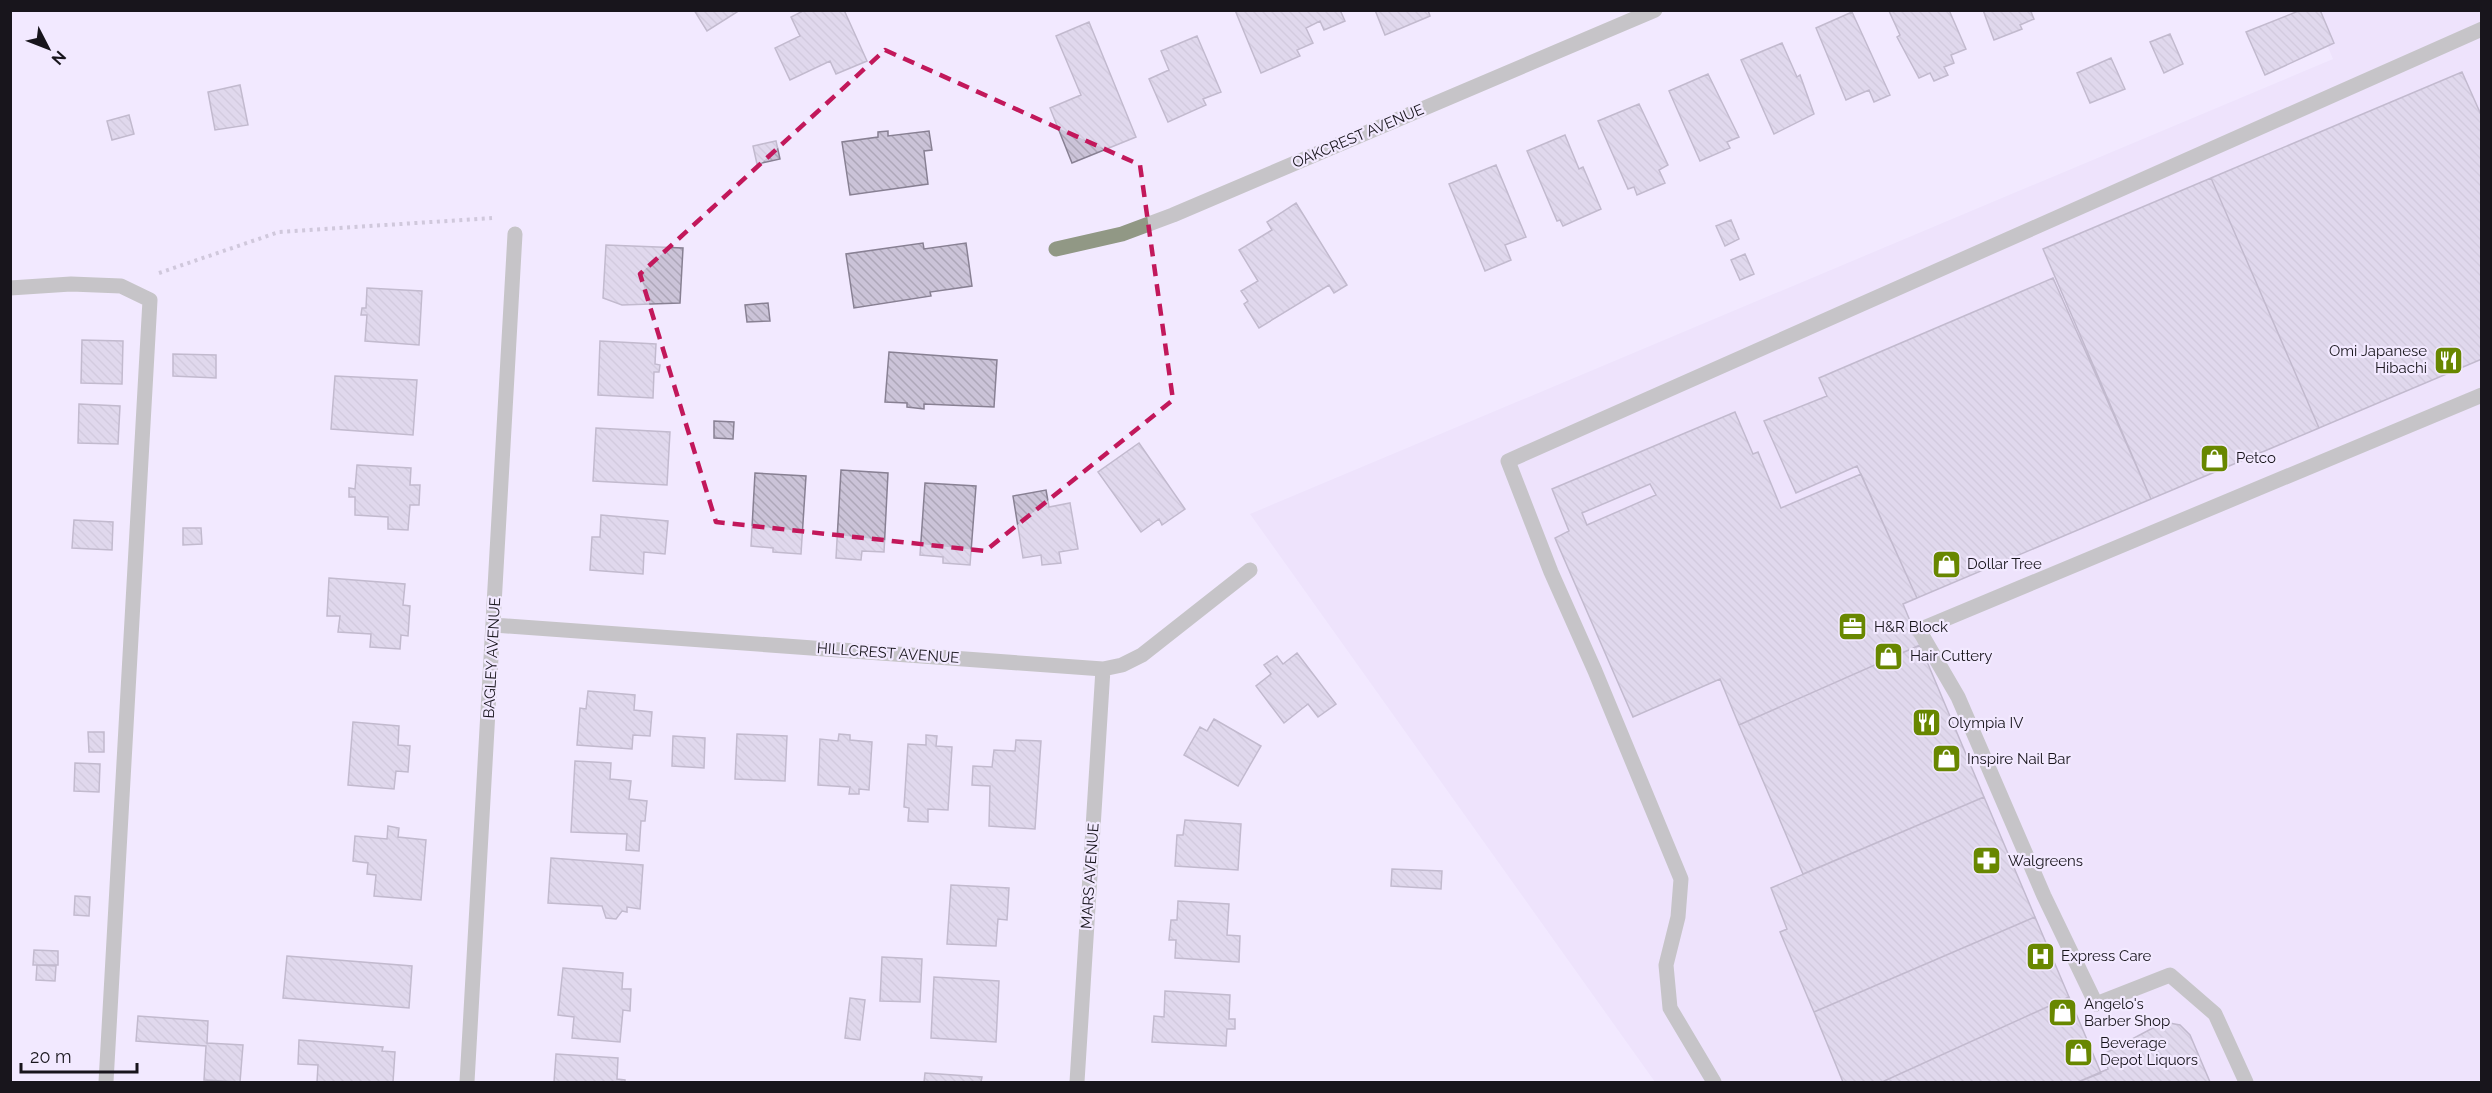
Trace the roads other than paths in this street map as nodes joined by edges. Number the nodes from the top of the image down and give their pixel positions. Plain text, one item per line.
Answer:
1 (1655, 10) edge
2 (2481, 29) edge
3 (515, 234) road end
4 (1056, 249) dead end
5 (10, 288) edge
6 (2481, 395) edge
7 (1250, 570) dead end
8 (494, 625) junction
9 (1103, 669) junction
10 (106, 1083) edge
11 (467, 1083) edge
12 (1077, 1083) edge
13 (1714, 1083) edge
14 (2246, 1083) edge

1 - 4 street, OAKCREST AVENUE
2 - 13 street
3 - 8 street, BAGLEY AVENUE
5 - 10 street
6 - 14 street
7 - 9 street, HILLCREST AVENUE
8 - 9 street, HILLCREST AVENUE
8 - 11 street, BAGLEY AVENUE
9 - 12 street, MARS AVENUE

